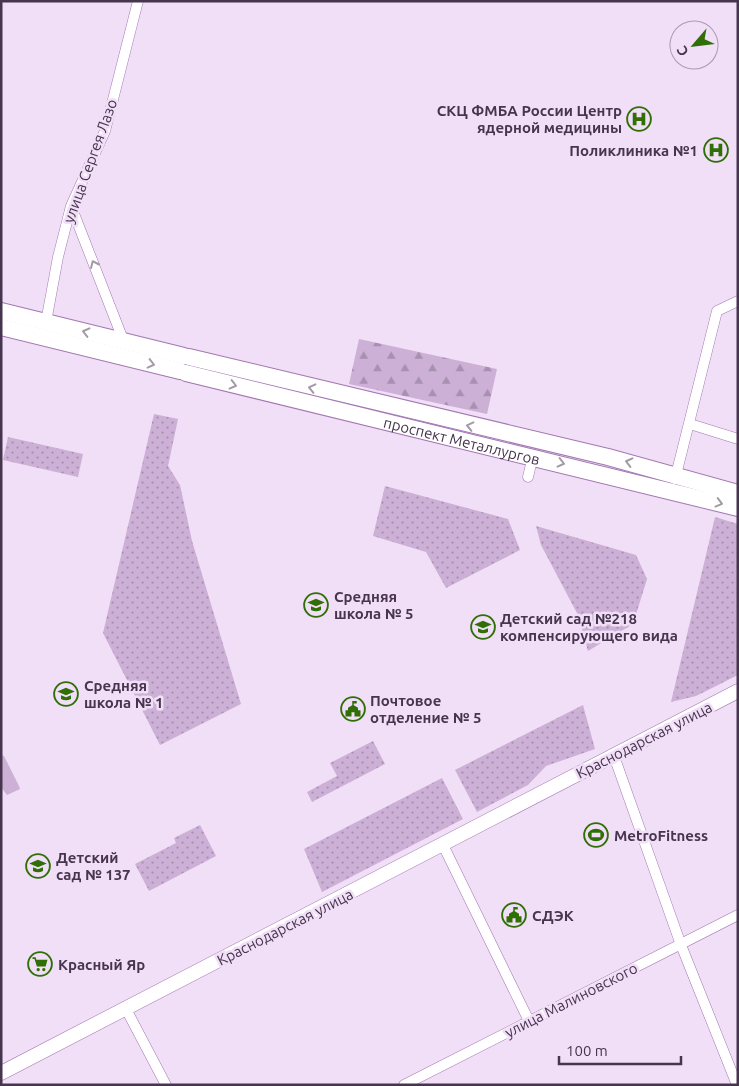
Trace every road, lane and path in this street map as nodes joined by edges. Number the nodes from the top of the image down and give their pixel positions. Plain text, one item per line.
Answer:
1 (138, 1) edge
2 (70, 206) junction
3 (738, 301) edge
4 (1, 311) edge
5 (1, 327) edge
6 (46, 330) junction
7 (124, 342) junction
8 (185, 364) junction
9 (690, 424) junction
10 (738, 439) edge
11 (533, 456) junction
12 (528, 477) dead end
13 (674, 482) junction
14 (738, 493) edge
15 (738, 508) edge
16 (738, 691) edge
17 (614, 756) junction
18 (443, 845) junction
19 (738, 915) edge
20 (681, 944) junction
21 (126, 1008) junction
22 (529, 1022) junction
23 (1, 1073) edge
24 (166, 1085) edge
25 (404, 1085) edge
26 (737, 1085) edge

1 - 2 street, улица Сергея Лазо
2 - 6 street, улица Сергея Лазо
7 -> 2 street
3 - 9 street
4 - 6 main road, проспект Металлургов
5 - 6 main road, проспект Металлургов
7 -> 6 main road, проспект Металлургов
6 -> 8 main road, проспект Металлургов
7 - 8 main road, проспект Металлургов
8 -> 11 main road, проспект Металлургов
13 -> 8 main road, проспект Металлургов
9 - 10 street
9 - 13 street
11 - 12 street
11 -> 13 main road, проспект Металлургов
13 - 14 main road, проспект Металлургов
13 -> 15 main road, проспект Металлургов
16 - 17 main road, Краснодарская улица
17 - 18 main road, Краснодарская улица
17 - 20 street
18 - 21 main road, Краснодарская улица
18 - 22 street
19 - 20 street, улица Малиновского
20 - 22 street, улица Малиновского
20 - 26 street
21 - 23 main road, Краснодарская улица
21 - 24 street
22 - 25 street, улица Малиновского

